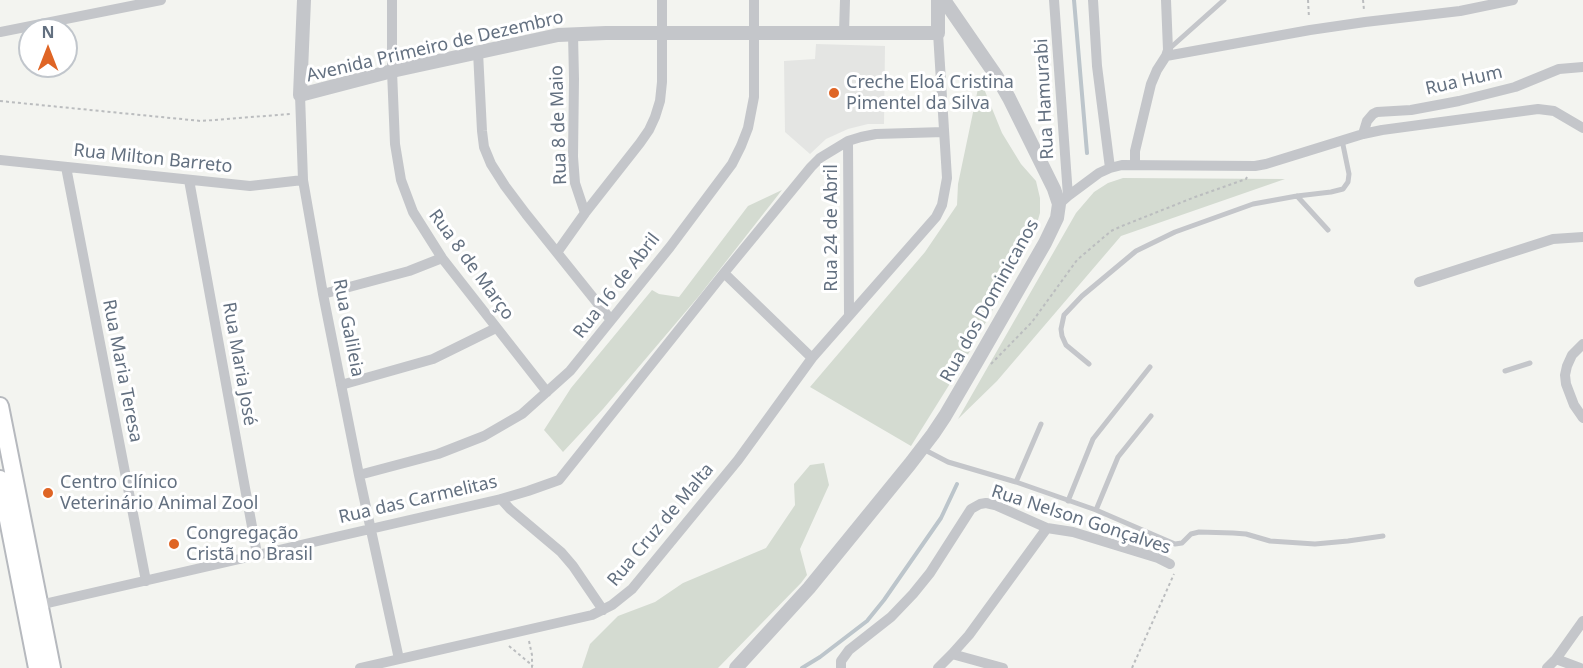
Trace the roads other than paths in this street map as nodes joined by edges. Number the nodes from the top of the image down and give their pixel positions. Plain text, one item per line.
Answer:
1 (161, 0) edge
2 (304, 0) edge
3 (392, 0) edge
4 (662, 0) edge
5 (754, 0) edge
6 (845, 0) edge
7 (938, 0) edge
8 (944, 0) edge
9 (1054, 0) edge
10 (1093, 0) edge
11 (1224, 0) edge
12 (1513, 0) edge
13 (1166, 1) edge
14 (964, 29) junction
15 (0, 32) edge
16 (662, 33) junction
17 (844, 33) junction
18 (938, 33) junction
19 (573, 34) junction
20 (753, 34) junction
21 (478, 52) junction
22 (1167, 53) junction
23 (1583, 67) edge
24 (392, 71) junction
25 (300, 95) junction
26 (1583, 128) edge
27 (944, 132) junction
28 (1363, 134) junction
29 (1342, 140) junction
30 (848, 141) junction
31 (0, 160) edge
32 (1135, 165) junction
33 (66, 167) junction
34 (1110, 168) junction
35 (189, 180) junction
36 (303, 180) junction
37 (1297, 196) junction
38 (1063, 200) junction
39 (585, 213) junction
40 (1328, 230) dead end
41 (1583, 237) edge
42 (558, 251) junction
43 (442, 258) junction
44 (724, 273) junction
45 (1419, 282) dead end
46 (323, 294) junction
47 (849, 315) junction
48 (611, 320) junction
49 (496, 328) junction
50 (1583, 344) edge
51 (812, 358) junction
52 (1530, 363) dead end
53 (1089, 364) dead end
54 (1150, 368) dead end
55 (1505, 371) dead end
56 (341, 385) junction
57 (547, 392) junction
58 (0, 406) edge
59 (1151, 416) dead end
60 (1583, 418) edge
61 (1041, 424) dead end
62 (921, 448) junction
63 (359, 475) junction
64 (1016, 482) junction
65 (5, 486) edge
66 (501, 499) junction
67 (1068, 501) junction
68 (1096, 510) junction
69 (370, 528) junction
70 (1047, 528) junction
71 (1383, 536) dead end
72 (257, 554) junction
73 (1170, 564) road end
74 (147, 581) junction
75 (32, 606) junction
76 (603, 610) junction
77 (1583, 621) edge
78 (952, 654) junction
79 (399, 659) junction
80 (1554, 663) edge
81 (37, 668) edge
82 (52, 668) edge
83 (360, 668) edge
84 (736, 668) edge
85 (841, 668) edge
86 (938, 668) edge
87 (1003, 668) edge
88 (1547, 668) edge
89 (1580, 668) edge

1 - 15 street
2 - 25 street, Rua Galileia
3 - 24 street, Rua 8 de Março
4 - 16 street
5 - 20 street, Rua 16 de Abril
6 - 17 street
7 - 18 street
8 - 14 street
9 - 38 street, Rua Hamurabi
10 - 34 street
11 - 22 lane
12 - 22 street
13 - 22 street
14 - 18 street, Avenida Primeiro de Dezembro
14 - 38 street
16 - 19 street, Avenida Primeiro de Dezembro
16 - 20 street, Avenida Primeiro de Dezembro
16 - 39 street
17 - 18 street, Avenida Primeiro de Dezembro
17 - 20 street, Avenida Primeiro de Dezembro
18 - 27 street, Rua Cruz de Malta
19 - 21 street, Avenida Primeiro de Dezembro
19 - 39 street, Rua 8 de Maio
20 - 48 street, Rua 16 de Abril
21 - 24 street, Avenida Primeiro de Dezembro
21 - 42 street
22 - 32 street
23 - 28 street, Rua Hum
24 - 25 street, Avenida Primeiro de Dezembro
24 - 43 street, Rua 8 de Março
25 - 36 street, Rua Galileia
26 - 28 street
27 - 30 street, Rua das Carmelitas
27 - 47 street, Rua Cruz de Malta
28 - 29 street
29 - 32 street
29 - 37 lane
30 - 44 street, Rua das Carmelitas
30 - 47 street, Rua 24 de Abril
31 - 33 street, Rua Milton Barreto
32 - 34 street
33 - 35 street, Rua Milton Barreto
33 - 74 street, Rua Maria Teresa
34 - 38 street
35 - 36 street, Rua Milton Barreto
35 - 72 street, Rua Maria José
36 - 46 street, Rua Galileia
37 - 40 lane
37 - 53 lane
38 - 62 street, Rua dos Dominicanos
39 - 42 street
41 - 45 street
42 - 48 street
43 - 46 street
43 - 49 street, Rua 8 de Março
44 - 51 street
44 - 66 street, Rua das Carmelitas
46 - 56 street, Rua Galileia
47 - 51 street, Rua Cruz de Malta
48 - 57 street, Rua 16 de Abril
49 - 56 street
49 - 57 street, Rua 8 de Março
50 - 60 street
51 - 76 street, Rua Cruz de Malta
52 - 55 lane
54 - 67 lane
56 - 63 street, Rua Galileia
57 - 63 street, Rua 16 de Abril
58 - 65 main road
59 - 68 lane
61 - 64 lane
62 - 64 lane
62 - 84 street, Rua dos Dominicanos
63 - 69 street, Rua Galileia
64 - 67 lane
65 - 75 main road
66 - 69 street, Rua das Carmelitas
66 - 76 street
67 - 68 lane
68 - 71 lane
69 - 72 street, Rua das Carmelitas
69 - 79 street, Rua Galileia
70 - 73 street, Rua Nelson Gonçalves
70 - 78 street
70 - 85 street, Rua Nelson Gonçalves
72 - 74 street, Rua das Carmelitas
74 - 75 street, Rua das Carmelitas
75 - 81 main road
75 - 82 main road
76 - 79 street, Rua Cruz de Malta
77 - 80 street
78 - 86 street
78 - 87 street
79 - 83 street, Rua Cruz de Malta
80 - 88 street
80 - 89 street

